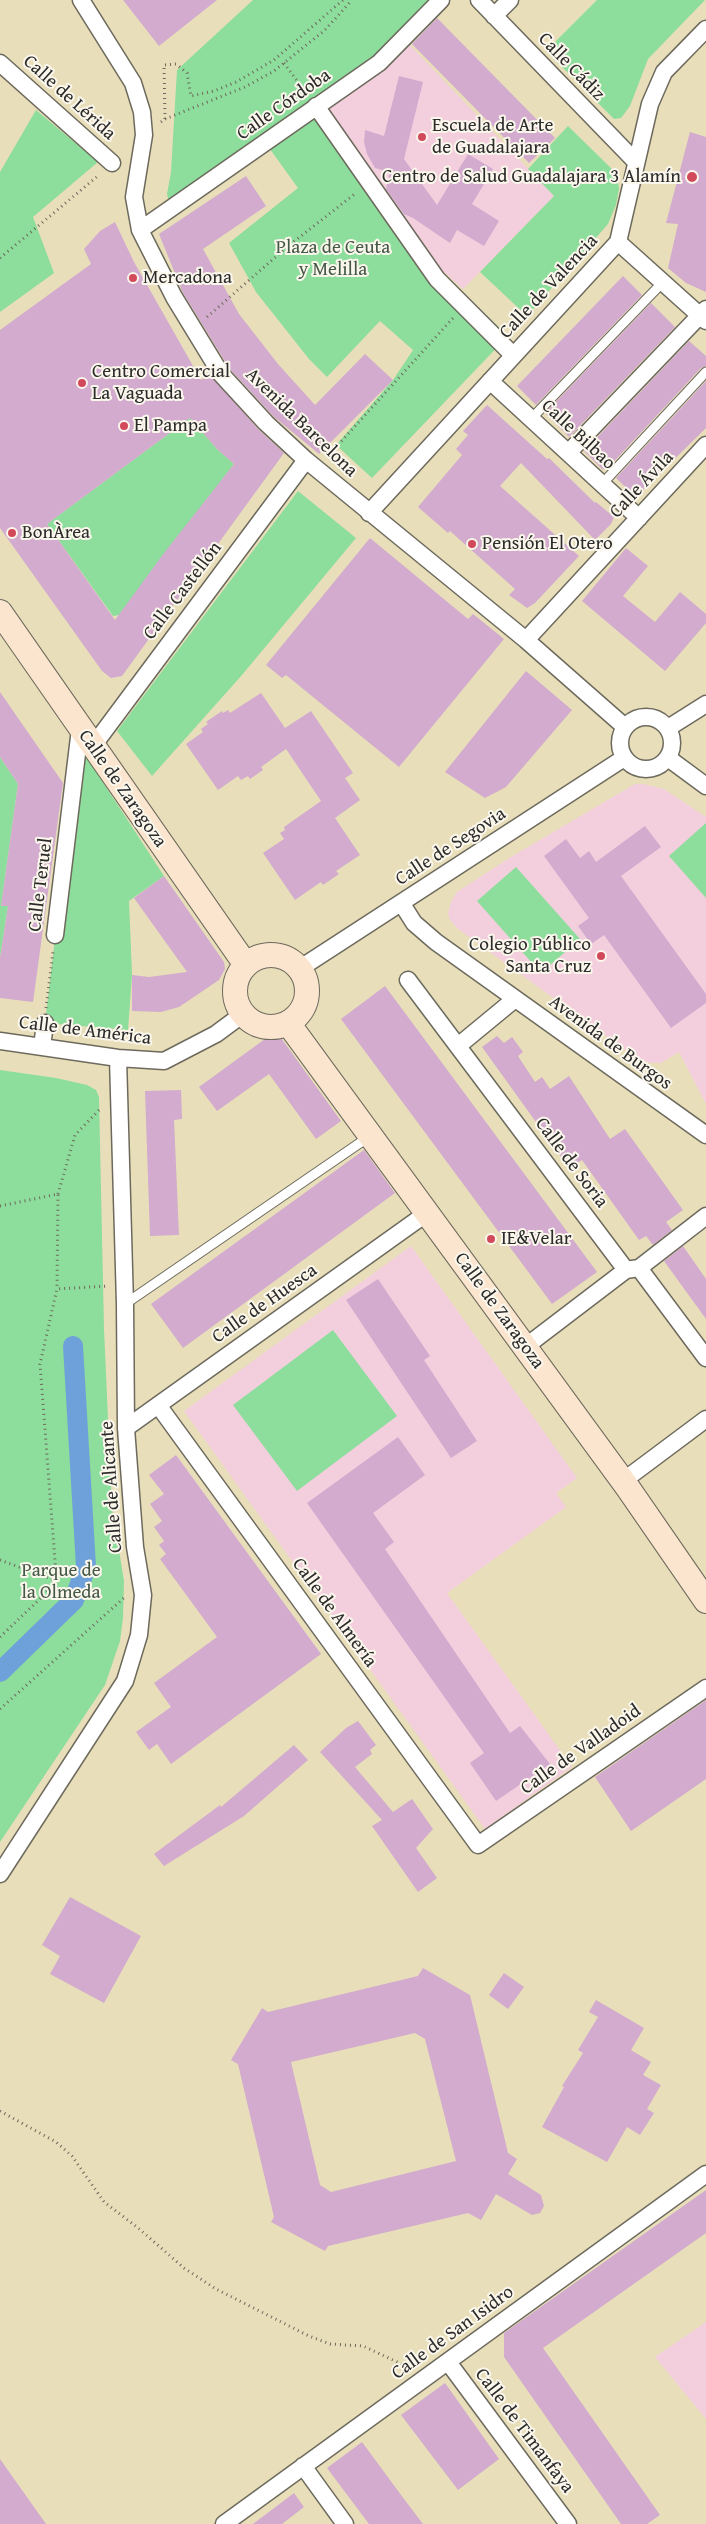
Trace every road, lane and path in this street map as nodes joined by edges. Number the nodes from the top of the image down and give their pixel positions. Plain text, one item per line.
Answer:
1 (81, 0) edge
2 (343, 0) edge
3 (352, 0) edge
4 (440, 0) edge
5 (480, 0) edge
6 (510, 0) edge
7 (494, 16) junction
8 (706, 29) edge
9 (0, 63) edge
10 (170, 63) dead end
11 (284, 63) junction
12 (316, 106) junction
13 (165, 119) dead end
14 (635, 161) junction
15 (112, 163) dead end
16 (370, 183) junction
17 (140, 230) junction
18 (618, 242) junction
19 (662, 282) junction
20 (464, 307) junction
21 (704, 315) edge
22 (193, 328) junction
23 (513, 355) junction
24 (706, 372) edge
25 (490, 381) junction
26 (531, 419) junction
27 (706, 445) edge
28 (568, 453) junction
29 (311, 464) junction
30 (602, 484) junction
31 (369, 513) junction
32 (639, 518) junction
33 (0, 612) edge
34 (526, 640) junction
35 (706, 704) edge
36 (625, 727) junction
37 (668, 728) junction
38 (86, 737) junction
39 (624, 758) junction
40 (668, 758) junction
41 (706, 786) edge
42 (402, 904) junction
43 (55, 935) joint
44 (246, 965) junction
45 (299, 969) junction
46 (408, 980) dead end
47 (515, 999) junction
48 (243, 1014) junction
49 (45, 1023) joint
50 (288, 1023) junction
51 (0, 1041) edge
52 (458, 1046) junction
53 (42, 1047) junction
54 (118, 1058) junction
55 (118, 1104) junction
56 (371, 1135) junction
57 (706, 1135) edge
58 (58, 1194) junction
59 (0, 1206) edge
60 (427, 1213) junction
61 (704, 1221) edge
62 (633, 1269) junction
63 (124, 1286) junction
64 (57, 1289) junction
65 (125, 1304) junction
66 (525, 1347) junction
67 (706, 1358) edge
68 (158, 1405) junction
69 (706, 1420) edge
70 (126, 1428) junction
71 (623, 1481) junction
72 (0, 1560) edge
73 (54, 1580) junction
74 (141, 1583) junction
75 (706, 1601) edge
76 (0, 1637) edge
77 (706, 1688) edge
78 (0, 1709) edge
79 (478, 1845) joint
80 (0, 1874) edge
81 (0, 2111) edge
82 (706, 2174) edge
83 (448, 2362) junction
84 (429, 2376) junction
85 (304, 2466) junction
86 (224, 2524) edge
87 (345, 2524) edge
88 (568, 2524) edge

1 - 17 street, Avenida Barcelona
2 - 10 path
3 - 11 path
4 - 12 street, Calle Córdoba
5 - 7 street, Calle Cádiz
6 - 7 street
7 - 14 street, Calle Cádiz
8 - 14 street, Calle de Valencia
9 - 15 street, Calle de Lérida
11 - 12 path
11 - 13 path
12 - 16 street
12 - 17 street, Calle Córdoba
14 - 18 street, Calle de Valencia
16 - 20 street
16 - 22 path
17 - 22 street, Avenida Barcelona
18 - 19 street
18 - 23 street, Calle de Valencia
19 - 21 street
19 - 26 lane
20 - 23 street
20 - 29 path
21 - 28 street
22 - 29 street, Avenida Barcelona
23 - 25 street, Calle de Valencia
24 - 30 lane
25 - 26 street, Calle Bilbao
25 - 31 street, Calle de Valencia
26 - 28 street, Calle Bilbao
27 - 32 street, Calle Ávila
28 - 30 street, Calle Bilbao
29 - 31 street, Avenida Barcelona
29 - 38 street, Calle Castellón
30 - 32 street, Calle Bilbao
31 - 34 street, Avenida Barcelona
32 - 34 street, Calle Ávila
33 - 38 street, Calle de Zaragoza
34 - 36 street, Avenida Barcelona
35 - 37 street
36 - 37 street
36 - 39 street
37 - 40 street
38 - 43 street, Calle Teruel
38 - 44 street, Calle de Zaragoza
39 - 40 street
39 - 42 street, Calle de Segovia
40 - 41 street
42 - 45 street, Calle de Segovia
42 - 47 street, Avenida de Burgos
43 - 49 path, Calle Teruel
44 - 45 street
44 - 48 street
45 - 50 street
46 - 52 street, Calle de Soria
47 - 52 street
47 - 57 street, Avenida de Burgos
48 - 50 street
48 - 54 street, Calle de América
49 - 53 street
50 - 56 street, Calle de Zaragoza
51 - 53 street, Calle de América
52 - 62 street, Calle de Soria
53 - 54 street, Calle de América
54 - 55 street, Calle de Alicante
55 - 58 path
55 - 63 street, Calle de Alicante
56 - 60 street, Calle de Zaragoza
56 - 65 lane
58 - 59 path
58 - 64 path
60 - 66 street, Calle de Zaragoza
60 - 68 street, Calle de Huesca
61 - 62 street
62 - 66 street
62 - 67 street, Calle de Soria
63 - 64 path
63 - 65 street, Calle de Alicante
64 - 73 path
65 - 70 street, Calle de Alicante
66 - 71 street, Calle de Zaragoza
68 - 70 street, Calle de Huesca
68 - 79 street, Calle de Almería
69 - 71 street
70 - 74 street, Calle de Alicante
71 - 75 street, Calle de Zaragoza
72 - 73 path
73 - 76 path
74 - 78 path
74 - 80 street, Calle de Alicante
77 - 79 street, Calle de Valladoid
81 - 84 path
82 - 83 street, Calle de San Isidro
83 - 84 street, Calle de San Isidro
83 - 88 street, Calle de Timanfaya
84 - 85 street, Calle de San Isidro
85 - 86 street, Calle de San Isidro
85 - 87 street

